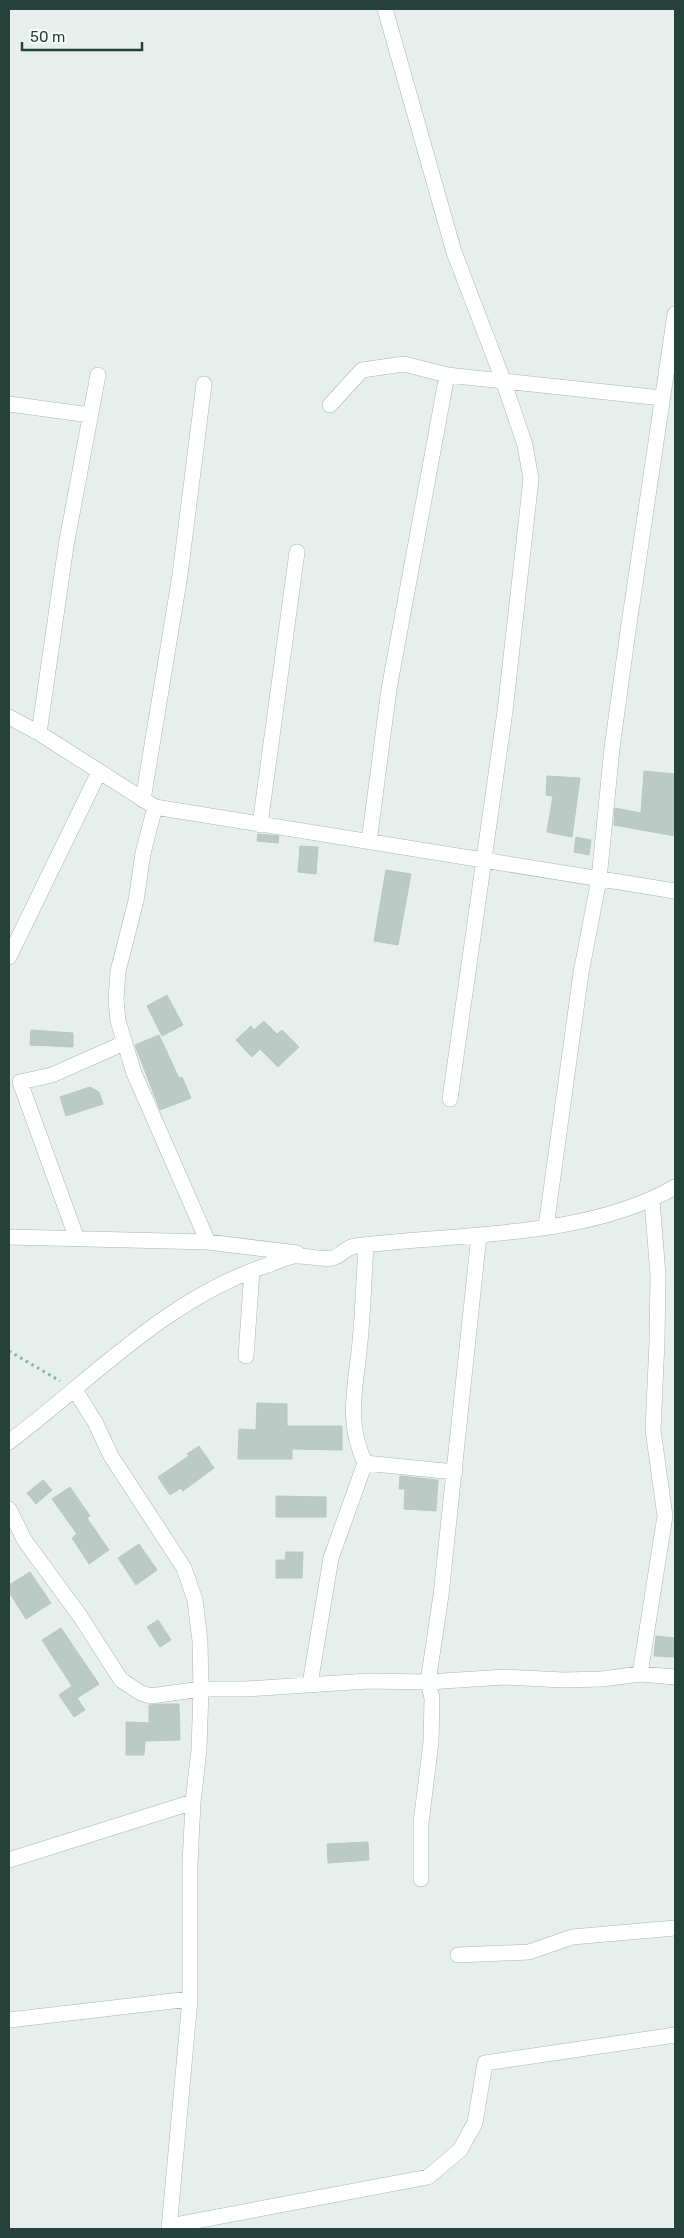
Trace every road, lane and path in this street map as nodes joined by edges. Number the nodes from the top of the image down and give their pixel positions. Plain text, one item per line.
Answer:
1 (385, 9) edge
2 (675, 314) edge
3 (673, 346) edge
4 (447, 375) junction
5 (98, 376) dead end
6 (503, 380) junction
7 (204, 384) dead end
8 (662, 398) junction
9 (9, 404) edge
10 (330, 405) dead end
11 (90, 415) junction
12 (297, 552) dead end
13 (10, 720) edge
14 (39, 732) junction
15 (99, 772) junction
16 (149, 804) junction
17 (260, 826) junction
18 (369, 842) junction
19 (484, 860) junction
20 (599, 879) junction
21 (675, 891) edge
22 (9, 957) edge
23 (124, 1043) junction
24 (450, 1099) dead end
25 (675, 1187) edge
26 (652, 1200) junction
27 (546, 1227) junction
28 (479, 1235) junction
29 (9, 1237) edge
30 (77, 1239) junction
31 (208, 1242) junction
32 (366, 1245) junction
33 (333, 1258) junction
34 (252, 1271) junction
35 (9, 1351) edge
36 (246, 1356) dead end
37 (75, 1390) junction
38 (9, 1442) edge
39 (365, 1463) junction
40 (455, 1472) junction
41 (9, 1509) edge
42 (640, 1674) junction
43 (675, 1677) edge
44 (428, 1682) junction
45 (310, 1684) junction
46 (201, 1689) junction
47 (193, 1802) junction
48 (9, 1860) edge
49 (421, 1879) dead end
50 (675, 1928) edge
51 (458, 1955) dead end
52 (190, 1999) junction
53 (9, 2020) edge
54 (675, 2035) edge
55 (169, 2228) edge

1 - 6 street
2 - 3 street
3 - 8 street
4 - 6 street
4 - 10 street
4 - 18 street
5 - 11 street
6 - 8 street
6 - 19 street
7 - 16 street
8 - 20 street
9 - 11 street
11 - 14 street
12 - 17 street
13 - 14 street
14 - 15 street
15 - 16 street
15 - 22 street
16 - 17 street
16 - 23 street
17 - 18 street
18 - 19 street
19 - 20 street
19 - 24 street
20 - 21 street
20 - 27 street
23 - 30 street
23 - 31 street
25 - 26 street
26 - 27 street
26 - 42 street
27 - 28 street
28 - 32 street
28 - 40 street
29 - 30 street
30 - 31 street
31 - 33 street
32 - 33 street
32 - 39 street
33 - 34 street
34 - 36 street
34 - 37 street
35 - 37 path
37 - 38 street
37 - 46 street
39 - 40 street
39 - 45 street
40 - 44 street
41 - 46 street
42 - 43 street
42 - 44 street
44 - 45 street
44 - 49 street
45 - 46 street
46 - 47 street
47 - 48 street
47 - 52 street
50 - 51 street
52 - 53 street
52 - 55 street
54 - 55 street

